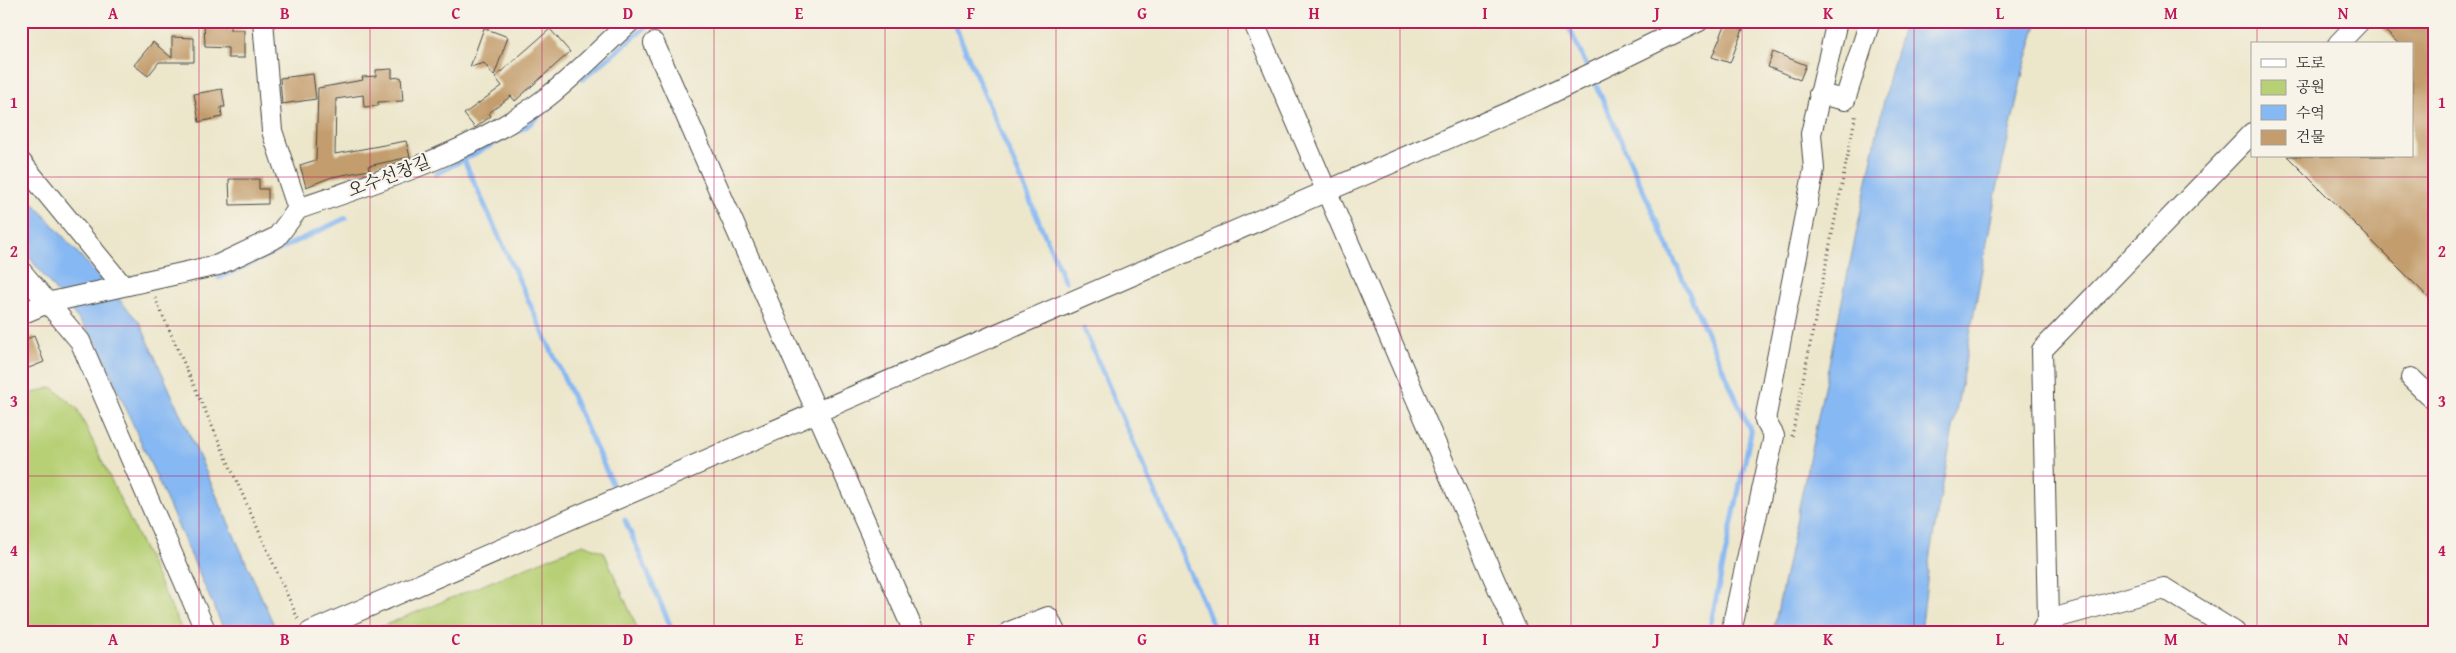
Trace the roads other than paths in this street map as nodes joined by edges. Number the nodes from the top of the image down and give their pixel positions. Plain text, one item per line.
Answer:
1 (263, 21) edge
2 (631, 21) edge
3 (1253, 21) edge
4 (1699, 21) edge
5 (1836, 21) edge
6 (1870, 21) edge
7 (2360, 21) edge
8 (2340, 42) edge
9 (654, 43) dead end
10 (1819, 94) junction
11 (2251, 134) edge
12 (21, 162) edge
13 (1327, 191) junction
14 (298, 209) junction
15 (21, 271) edge
16 (122, 286) junction
17 (47, 303) junction
18 (21, 314) edge
19 (2411, 378) dead end
20 (2435, 401) edge
21 (817, 412) junction
22 (2045, 626) edge
23 (305, 627) edge
24 (206, 632) edge
25 (914, 632) edge
26 (1009, 632) edge
27 (1055, 632) edge
28 (1517, 632) edge
29 (1731, 632) edge
30 (2235, 632) edge

1 - 14 street
2 - 14 street, 오수선창길
3 - 13 street
4 - 13 street
5 - 10 street
6 - 10 street
7 - 8 street
9 - 21 street
10 - 29 street
11 - 22 street
12 - 16 street
13 - 21 street
13 - 28 street
14 - 16 street
15 - 17 street
16 - 17 street
17 - 18 street
17 - 24 street
19 - 20 street
21 - 23 street
21 - 25 street
22 - 30 street
26 - 27 street

